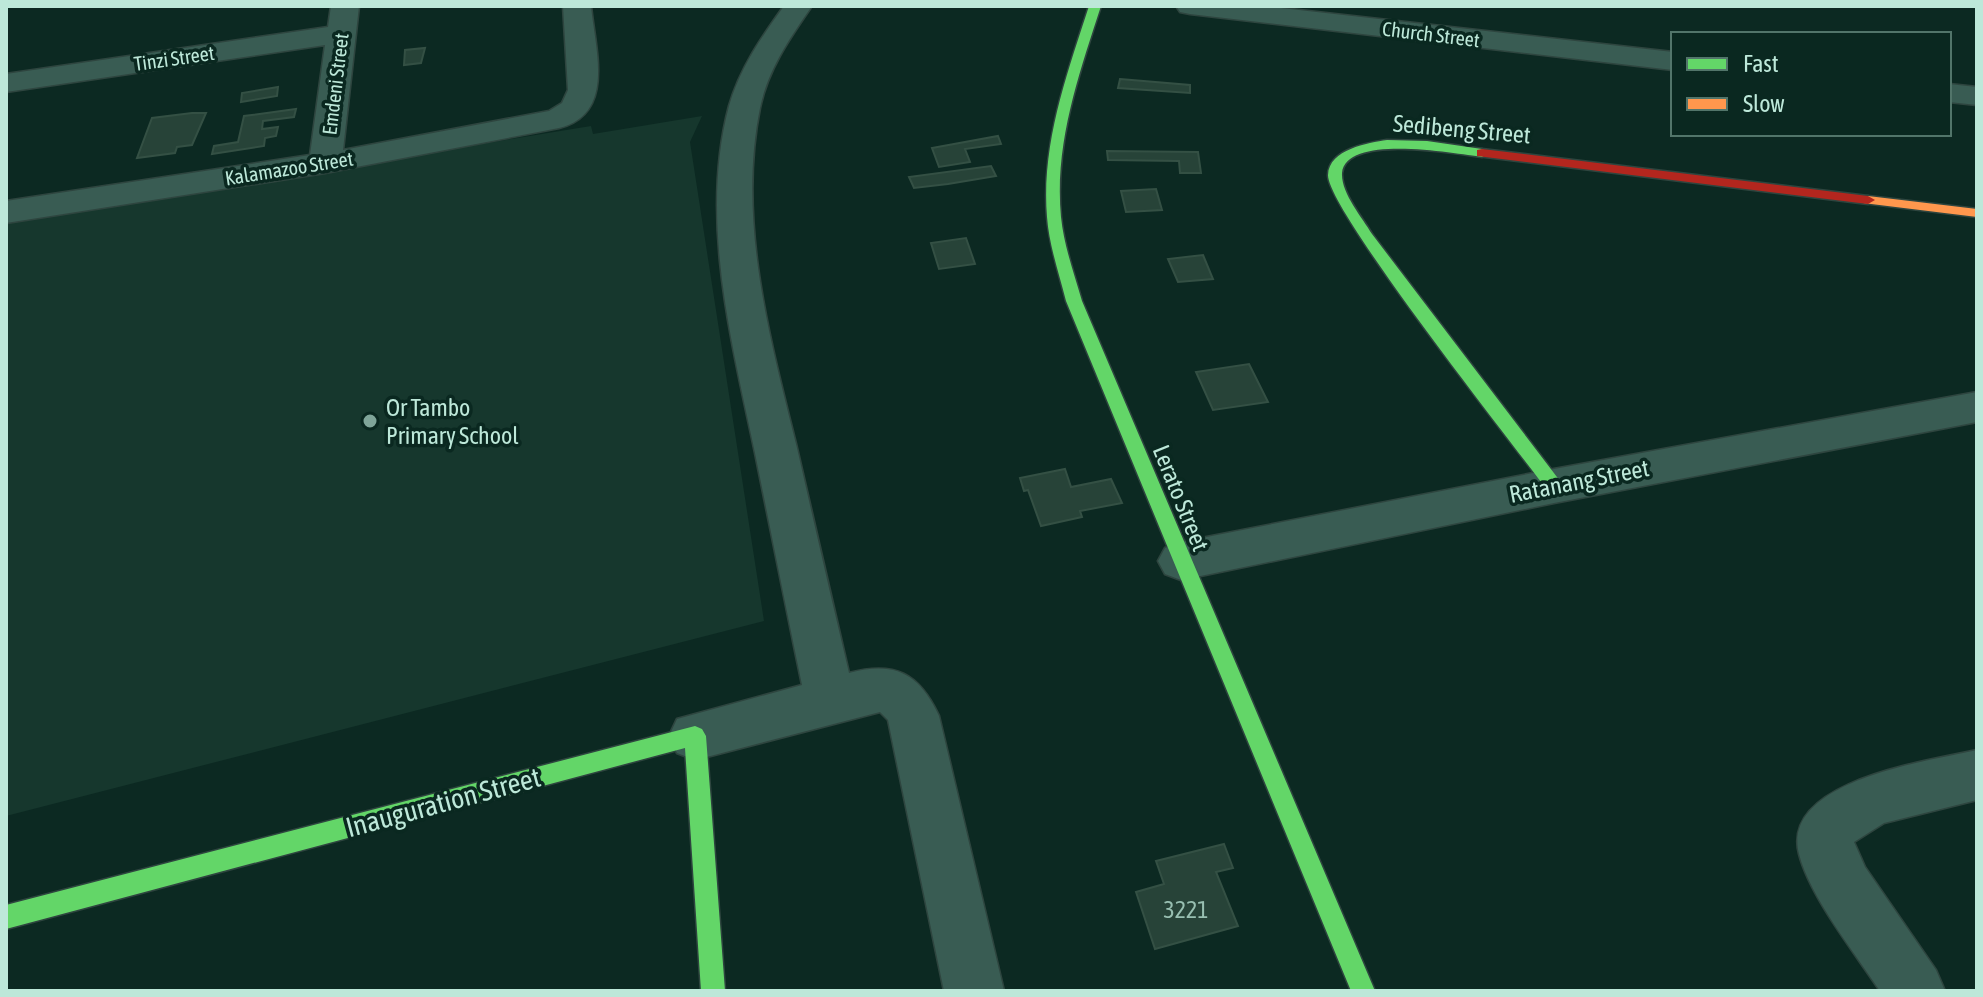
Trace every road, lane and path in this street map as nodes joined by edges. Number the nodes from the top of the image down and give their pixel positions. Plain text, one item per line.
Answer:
1 (577, 6) edge
2 (798, 6) edge
3 (1095, 6) edge
4 (1190, 6) edge
5 (343, 20) edge
6 (1671, 61) edge
7 (6, 83) edge
8 (1951, 93) edge
9 (1977, 96) edge
10 (325, 163) junction
11 (6, 212) edge
12 (1977, 213) edge
13 (1977, 407) edge
14 (1554, 486) junction
15 (1181, 561) junction
16 (830, 700) junction
17 (695, 736) junction
18 (1977, 775) edge
19 (6, 917) edge
20 (713, 991) edge
21 (974, 991) edge
22 (1363, 991) edge
23 (1915, 991) edge

1 - 10 street, Kalamazoo Street
2 - 16 street
3 - 15 street, Lerato Street
4 - 6 street, Church Street
5 - 7 street, Tinzi Street
5 - 10 street, Emdeni Street
8 - 9 street
10 - 11 street, Kalamazoo Street
12 - 14 street, Sedibeng Street
13 - 14 street, Ratanang Street
14 - 15 street, Ratanang Street
15 - 22 street, Lerato Street
16 - 17 street, Inauguration Street
16 - 21 street, Inauguration Street
17 - 19 street, Inauguration Street
17 - 20 street
18 - 23 street

